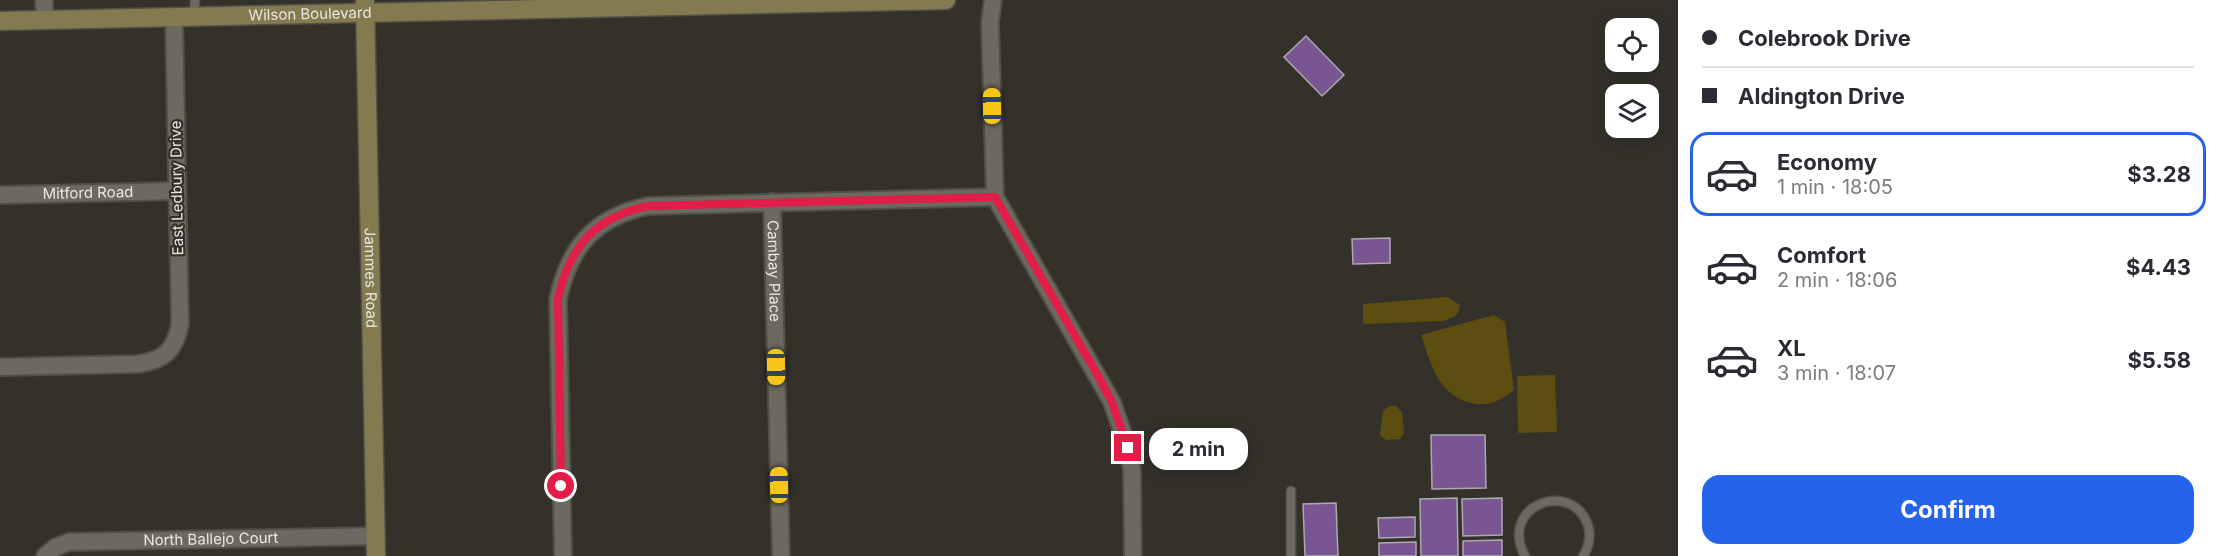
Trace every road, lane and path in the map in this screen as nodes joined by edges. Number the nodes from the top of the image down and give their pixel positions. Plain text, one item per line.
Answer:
1 (44, 0) edge
2 (900, 0) edge
3 (946, 0) edge
4 (993, 0) edge
5 (847, 1) edge
6 (657, 4) edge
7 (416, 6) edge
8 (365, 7) edge
9 (194, 9) edge
10 (174, 18) junction
11 (45, 20) junction
12 (0, 21) edge
13 (177, 191) junction
14 (0, 195) edge
15 (995, 197) junction
16 (772, 202) junction
17 (0, 367) edge
18 (1291, 491) dead end
19 (376, 536) junction
20 (46, 554) edge
21 (376, 556) edge
22 (563, 556) edge
23 (781, 556) edge
24 (1133, 556) edge
25 (1291, 556) edge
26 (1525, 556) edge
27 (1582, 556) edge

1 - 11 street
2 - 3 main road, Wilson Boulevard
2 - 5 main road, Wilson Boulevard
4 - 15 street
5 - 6 main road, Wilson Boulevard
6 - 7 main road, Wilson Boulevard
7 - 8 main road, Wilson Boulevard
8 - 9 main road, Wilson Boulevard
8 - 19 main road, Jammes Road
9 - 10 main road, Wilson Boulevard
10 - 11 main road, Wilson Boulevard
10 - 13 street, East Ledbury Drive
11 - 12 main road, Wilson Boulevard
13 - 14 street, Mitford Road
13 - 17 street, East Ledbury Drive
15 - 16 street
15 - 24 street
16 - 22 street
16 - 23 street, Cambay Place
18 - 25 lane
19 - 20 street, North Ballejo Court
19 - 21 main road, Jammes Road
26 - 27 lane

